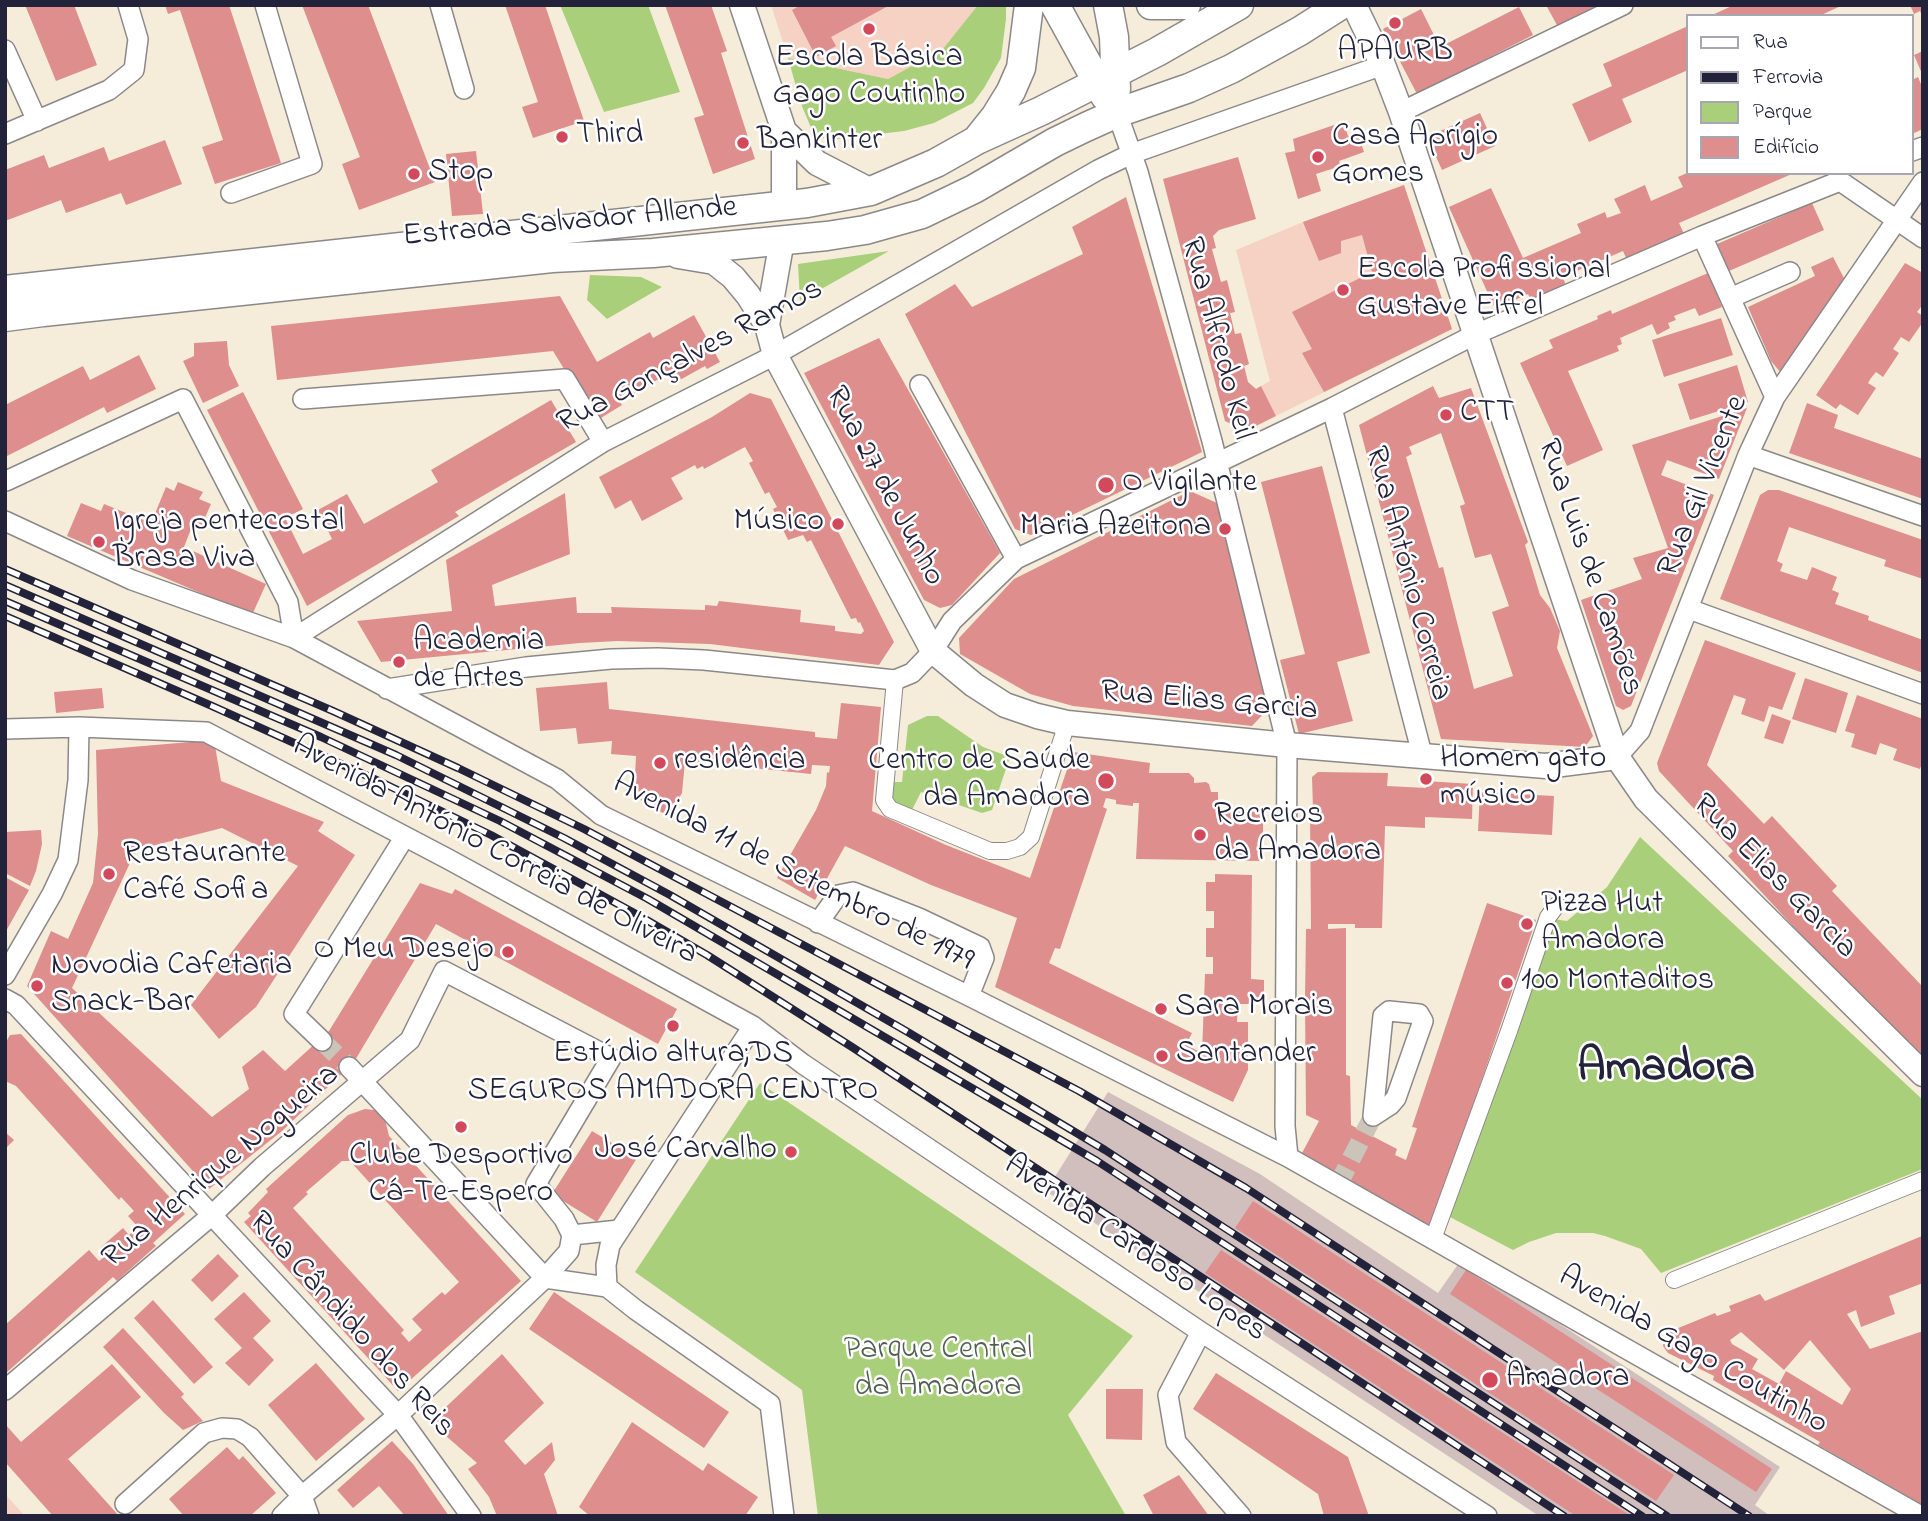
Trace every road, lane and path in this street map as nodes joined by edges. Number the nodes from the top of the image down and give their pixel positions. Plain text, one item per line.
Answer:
1 (128, 5) edge
2 (265, 5) edge
3 (440, 5) edge
4 (742, 5) edge
5 (1029, 5) edge
6 (1055, 5) edge
7 (1108, 5) edge
8 (1151, 5) edge
9 (1186, 5) edge
10 (1239, 5) edge
11 (1340, 5) edge
12 (1354, 5) edge
13 (1623, 5) edge
14 (5, 50) edge
15 (1383, 65) junction
16 (1106, 77) junction
17 (464, 89) dead end
18 (1116, 113) junction
19 (1401, 113) junction
20 (37, 121) junction
21 (784, 131) junction
22 (5, 134) edge
23 (977, 140) junction
24 (1131, 153) junction
25 (1849, 177) edge
26 (1923, 182) edge
27 (872, 191) junction
28 (231, 193) dead end
29 (784, 205) junction
30 (1896, 221) junction
31 (1702, 236) junction
32 (1923, 238) edge
33 (782, 240) junction
34 (653, 253) junction
35 (1790, 272) dead end
36 (5, 290) edge
37 (1730, 298) junction
38 (5, 317) edge
39 (767, 325) junction
40 (1475, 335) junction
41 (775, 355) junction
42 (920, 385) dead end
43 (1775, 397) junction
44 (303, 399) dead end
45 (1332, 408) junction
46 (603, 442) junction
47 (1748, 454) junction
48 (1217, 461) junction
49 (6, 481) edge
50 (1923, 516) edge
51 (5, 521) edge
52 (1016, 559) junction
53 (1689, 609) junction
54 (294, 639) junction
55 (933, 652) junction
56 (895, 680) junction
57 (387, 689) junction
58 (1923, 694) edge
59 (1067, 723) junction
60 (79, 727) junction
61 (5, 729) edge
62 (1287, 745) junction
63 (1422, 754) junction
64 (1617, 757) junction
65 (404, 838) junction
66 (1558, 905) dead end
67 (818, 923) junction
68 (5, 975) edge
69 (969, 996) junction
70 (5, 999) edge
71 (753, 1026) junction
72 (322, 1041) tunnel mouth
73 (1923, 1074) edge
74 (355, 1075) junction
75 (1373, 1116) joint
76 (1288, 1157) junction
77 (1923, 1180) edge
78 (211, 1216) junction
79 (619, 1230) junction
80 (572, 1235) junction
81 (1433, 1239) junction
82 (545, 1278) junction
83 (1674, 1280) dead end
84 (607, 1287) junction
85 (1201, 1332) junction
86 (5, 1390) edge
87 (398, 1415) junction
88 (302, 1496) junction
89 (125, 1504) dead end
90 (282, 1516) edge
91 (309, 1516) edge
92 (471, 1516) edge
93 (784, 1516) edge
94 (1241, 1516) edge
95 (1488, 1516) edge
96 (1921, 1516) edge

1 - 20 street
2 - 28 street
3 - 17 street
4 - 21 street
5 - 23 main road
6 - 16 main road
7 - 16 main road
8 - 9 main road
10 - 16 main road
11 - 18 main road
12 - 15 street, Rua Luis de Camões
13 - 19 street
14 - 20 street
15 - 19 street, Rua Luis de Camões
15 - 24 street, Rua Gonçalves Ramos
16 - 18 main road
16 - 23 main road, Estrada Salvador Allende
18 - 24 street, Rua Alfredo Keil
18 - 33 main road, Estrada Salvador Allende
19 - 40 street, Rua Luis de Camões
20 - 22 street
21 - 27 street
21 - 29 street
23 - 27 main road, Estrada Salvador Allende
24 - 41 street, Rua Gonçalves Ramos
24 - 48 street, Rua Alfredo Keil
25 - 30 street
25 - 31 street
26 - 30 street
27 - 29 main road, Estrada Salvador Allende
29 - 33 main road
29 - 36 main road, Estrada Salvador Allende
30 - 32 street
30 - 43 street
31 - 37 street, Rua Gil Vicente
31 - 40 street
33 - 34 main road, Estrada Salvador Allende
33 - 39 street
34 - 38 main road, Estrada Salvador Allende
34 - 39 street
35 - 37 street
37 - 43 street, Rua Gil Vicente
39 - 41 street, Rua 27 de Junho
40 - 45 street
40 - 64 street, Rua Luis de Camões
41 - 46 street, Rua Gonçalves Ramos
41 - 55 street, Rua 27 de Junho
42 - 52 street
43 - 47 street, Rua Gil Vicente
44 - 46 street
45 - 48 street
45 - 63 street, Rua António Correia
46 - 54 street, Rua Gonçalves Ramos
47 - 50 street
47 - 53 street, Rua Gil Vicente
48 - 52 street
48 - 62 street, Rua Alfredo Keil
49 - 54 street
51 - 54 street, Avenida 11 de Setembro de 1979
52 - 55 street
53 - 58 street
53 - 64 street, Rua Gil Vicente
54 - 57 street, Avenida 11 de Setembro de 1979
55 - 56 street
55 - 59 street, Rua Elias Garcia
56 - 57 street
56 - 59 street
57 - 67 street, Avenida 11 de Setembro de 1979
59 - 62 street, Rua Elias Garcia
60 - 61 street
60 - 65 street, Avenida António Correia de Oliveira
60 - 68 street
62 - 63 street, Rua Elias Garcia
62 - 76 street, Rua Alfredo Keil
63 - 64 street, Rua Elias Garcia
64 - 73 street, Rua Elias Garcia
65 - 71 street, Avenida António Correia de Oliveira
65 - 72 street
66 - 81 street
67 - 69 street, Avenida 11 de Setembro de 1979
67 - 69 street
69 - 76 street, Avenida 11 de Setembro de 1979
70 - 78 street, Rua Cândido dos Reis
71 - 79 street
71 - 85 street, Avenida Cardoso Lopes
74 - 78 street, Rua Henrique Nogueira
74 - 80 street
74 - 82 street, Rua Henrique Nogueira
75 - 75 street
76 - 81 street, Avenida 11 de Setembro de 1979
77 - 83 street
78 - 86 street, Rua Henrique Nogueira
78 - 87 street, Rua Cândido dos Reis
79 - 80 street
79 - 84 street
80 - 82 street
81 - 96 street, Avenida Gago Coutinho
82 - 84 street
82 - 87 street
84 - 93 street
85 - 94 street
85 - 95 street, Avenida Cardoso Lopes
87 - 88 street
87 - 92 street, Rua Cândido dos Reis
88 - 89 street
88 - 90 street
88 - 91 street

